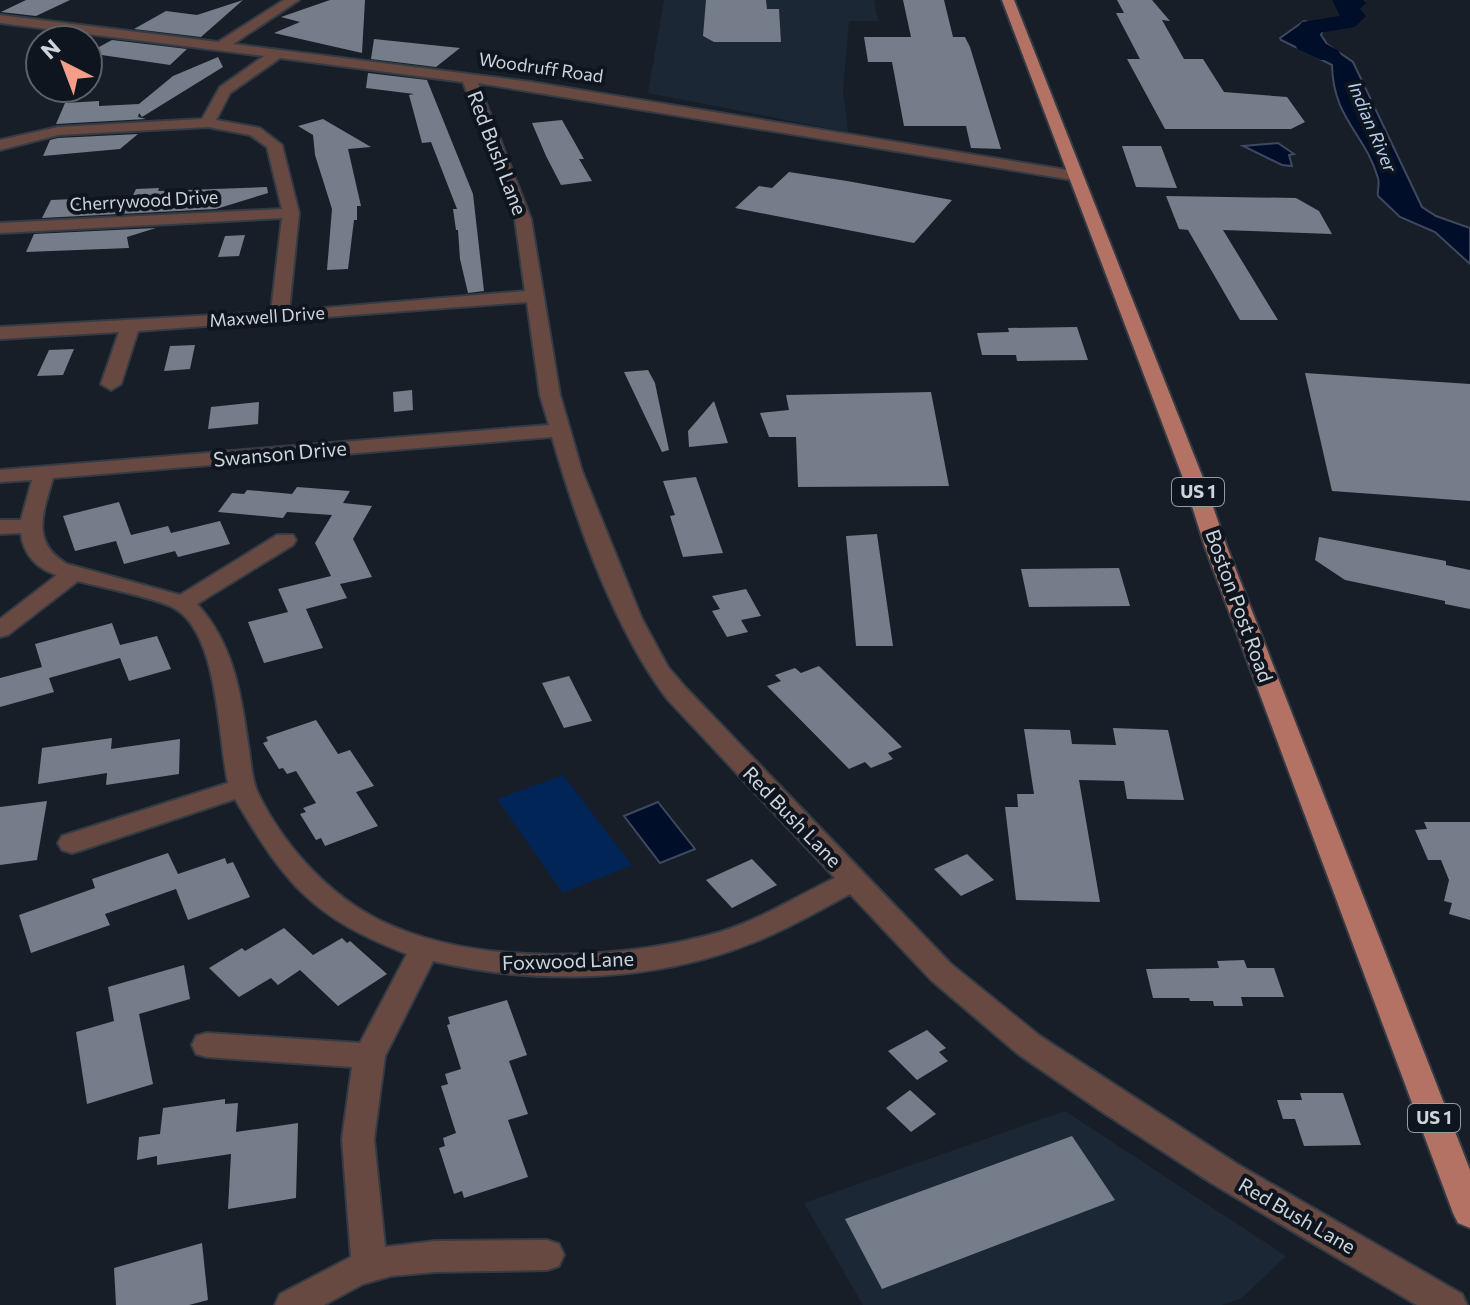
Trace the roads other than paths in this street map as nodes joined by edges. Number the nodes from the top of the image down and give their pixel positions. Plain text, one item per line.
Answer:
1 (293, 0) edge
2 (1008, 0) edge
3 (0, 19) edge
4 (218, 48) junction
5 (276, 55) junction
6 (469, 78) junction
7 (208, 123) junction
8 (0, 145) edge
9 (1073, 175) junction
10 (291, 213) junction
11 (0, 228) edge
12 (534, 296) junction
13 (279, 317) junction
14 (130, 326) junction
15 (0, 333) edge
16 (111, 384) dead end
17 (561, 430) junction
18 (44, 473) junction
19 (0, 476) edge
20 (32, 526) junction
21 (0, 527) edge
22 (285, 540) dead end
23 (73, 574) junction
24 (183, 603) junction
25 (0, 630) edge
26 (243, 787) junction
27 (72, 843) dead end
28 (853, 881) junction
29 (425, 947) junction
30 (207, 1045) dead end
31 (369, 1056) junction
32 (1470, 1213) edge
33 (547, 1255) dead end
34 (369, 1266) junction
35 (293, 1305) edge
36 (1449, 1305) edge

1 - 4 street
2 - 9 main road, Boston Post Road / US 1
3 - 4 street, Woodruff Road
4 - 5 street, Woodruff Road
5 - 6 street, Woodruff Road
5 - 7 street
6 - 9 street, Woodruff Road
6 - 12 street, Red Bush Lane
7 - 8 street
7 - 10 street
9 - 32 main road, Boston Post Road / US 1
10 - 11 street, Cherrywood Drive
10 - 13 street
12 - 13 street, Maxwell Drive
12 - 17 street, Red Bush Lane
13 - 14 street, Maxwell Drive
14 - 15 street, Maxwell Drive
14 - 16 street
17 - 18 street, Swanson Drive
17 - 28 street, Red Bush Lane
18 - 19 street, Swanson Drive
18 - 20 street
20 - 21 street
20 - 23 street
22 - 24 street
23 - 24 street
23 - 25 street
24 - 26 street, Foxwood Lane
26 - 27 street
26 - 29 street, Foxwood Lane
28 - 29 street, Foxwood Lane
28 - 36 street, Red Bush Lane
29 - 31 street
30 - 31 street
31 - 34 street
33 - 34 street
34 - 35 street

